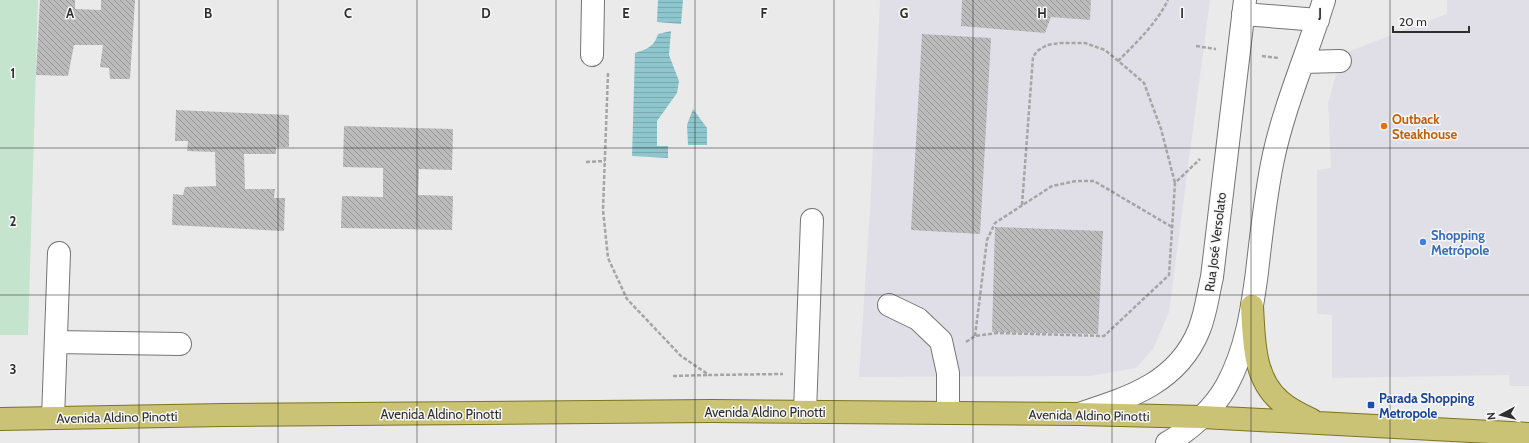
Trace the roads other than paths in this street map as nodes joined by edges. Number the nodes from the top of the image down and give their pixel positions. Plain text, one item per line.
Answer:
1 (593, 0) edge
2 (1244, 7) edge
3 (1272, 8) edge
4 (1321, 10) edge
5 (592, 55) road end
6 (1340, 61) dead end
7 (1303, 62) junction
8 (812, 220) dead end
9 (60, 253) dead end
10 (889, 305) dead end
11 (1252, 306) junction
12 (56, 342) junction
13 (180, 344) dead end
14 (805, 412) junction
15 (948, 413) junction
16 (1078, 414) junction
17 (1202, 417) junction
18 (54, 418) junction
19 (0, 419) edge
20 (1319, 423) junction
21 (1529, 434) edge
22 (1167, 443) edge

1 - 5 street
2 - 3 street
2 - 16 street, Rua José Versolato
3 - 4 street
4 - 7 street
6 - 7 street
7 - 11 street
8 - 14 street
9 - 12 street
10 - 15 street
11 - 17 street
11 - 20 main road
12 - 13 street
12 - 18 street
14 - 15 main road, Avenida Aldino Pinotti
14 - 18 main road, Avenida Aldino Pinotti
15 - 16 main road, Avenida Aldino Pinotti
16 - 17 main road, Avenida Aldino Pinotti
17 - 20 main road, Avenida Aldino Pinotti
17 - 22 street
18 - 19 main road, Avenida Aldino Pinotti
20 - 21 main road, Avenida Aldino Pinotti

